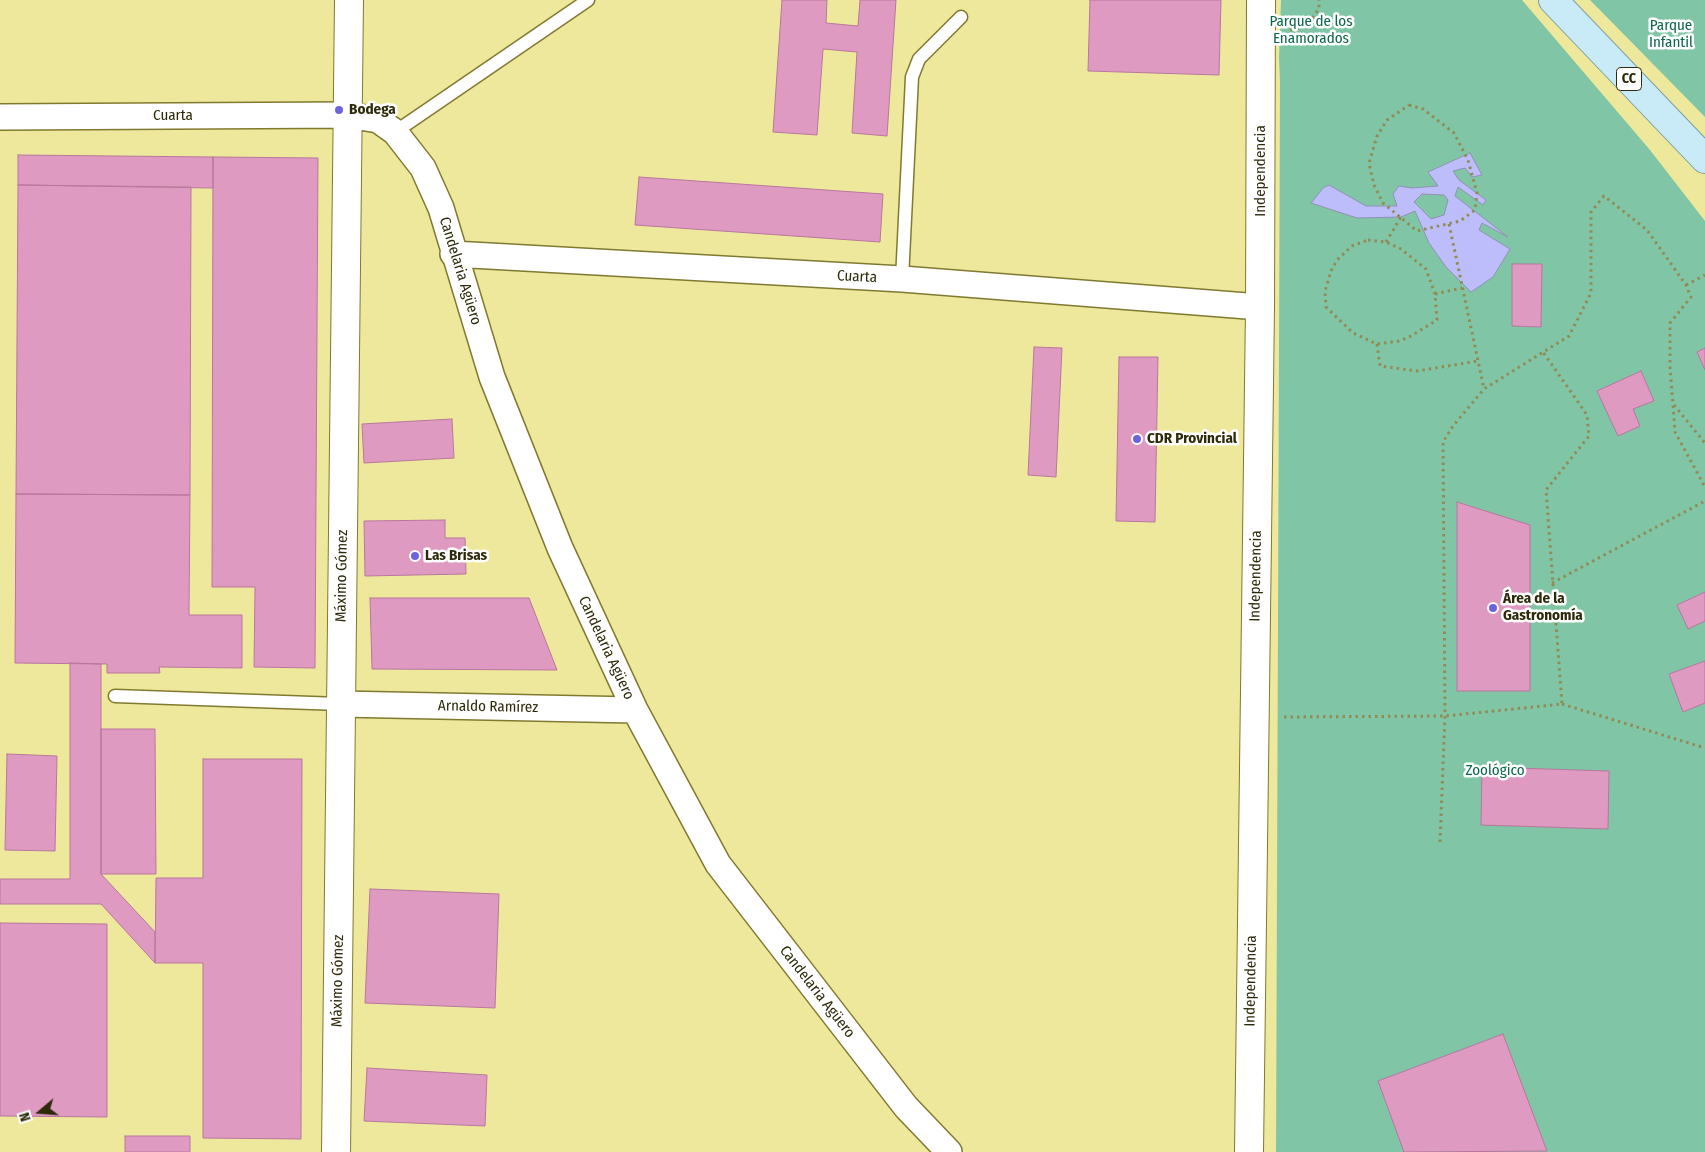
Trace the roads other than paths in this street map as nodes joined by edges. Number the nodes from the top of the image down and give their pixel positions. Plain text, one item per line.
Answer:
1 (349, 0) edge
2 (588, 0) edge
3 (1261, 0) edge
4 (1552, 0) edge
5 (961, 17) dead end
6 (347, 115) junction
7 (0, 117) edge
8 (395, 132) junction
9 (1705, 159) edge
10 (454, 254) junction
11 (902, 279) junction
12 (1260, 307) junction
13 (115, 696) dead end
14 (340, 704) junction
15 (635, 710) junction
16 (336, 1152) edge
17 (949, 1152) edge
18 (1249, 1152) edge

1 - 6 main road, Máximo Gómez
2 - 8 lane
3 - 12 main road, Independencia
4 - 9 main road, CC
5 - 11 lane
6 - 7 street, Cuarta
6 - 8 street, Candelaria Agüero
6 - 14 main road, Máximo Gómez
8 - 10 street, Candelaria Agüero
10 - 11 street, Cuarta
10 - 15 street, Candelaria Agüero
11 - 12 street, Cuarta
12 - 18 main road, Independencia
13 - 14 lane
14 - 15 street, Arnaldo Ramírez
14 - 16 main road, Máximo Gómez
15 - 17 street, Candelaria Agüero

